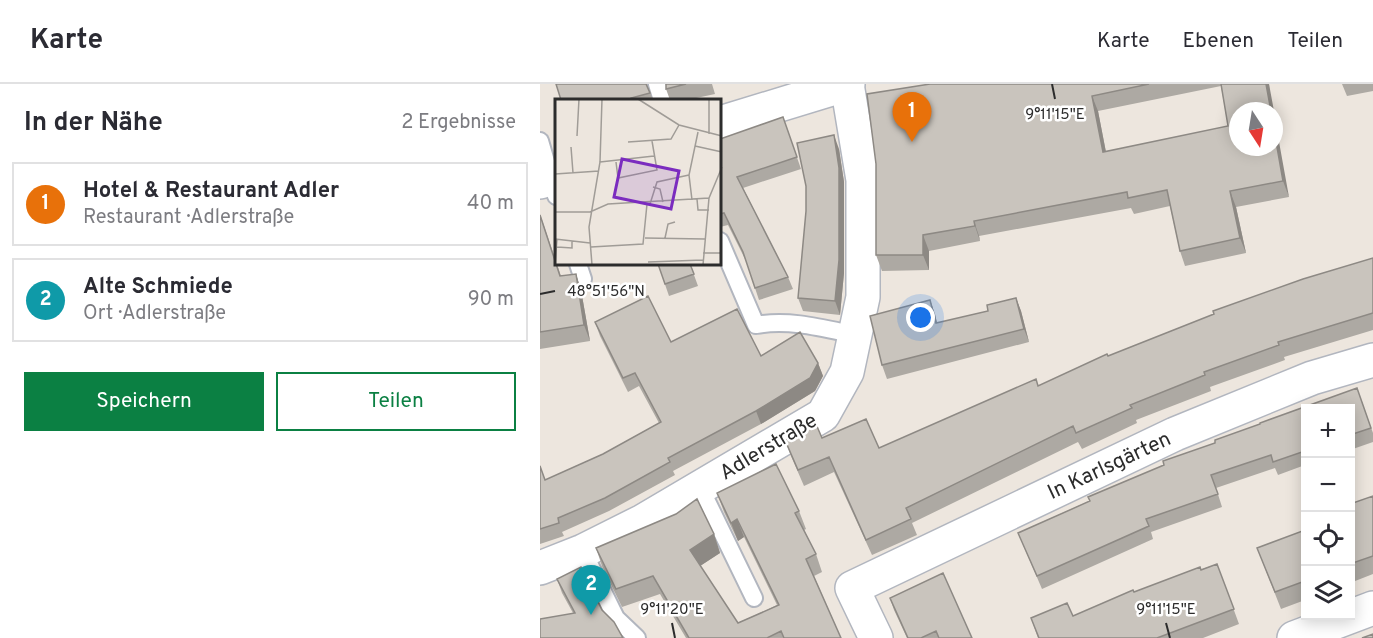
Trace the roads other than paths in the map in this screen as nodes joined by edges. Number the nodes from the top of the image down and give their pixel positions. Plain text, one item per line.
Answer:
1 (657, 84) edge
2 (848, 84) edge
3 (662, 99) edge
4 (722, 122) edge
5 (540, 141) edge
6 (551, 183) edge
7 (722, 246) edge
8 (855, 335) junction
9 (1373, 360) edge
10 (700, 487) junction
11 (583, 551) junction
12 (540, 568) edge
13 (754, 598) dead end
14 (1373, 608) edge
15 (637, 638) edge
16 (876, 638) edge
17 (1294, 638) edge

1 - 3 lane
2 - 4 street
2 - 8 street, Adlerstraße
5 - 6 lane
7 - 8 lane
8 - 10 street, Adlerstraße
9 - 16 street, In Karlsgärten
10 - 11 street, Adlerstraße
10 - 13 lane
11 - 12 street, Adlerstraße
11 - 15 lane
14 - 17 street

